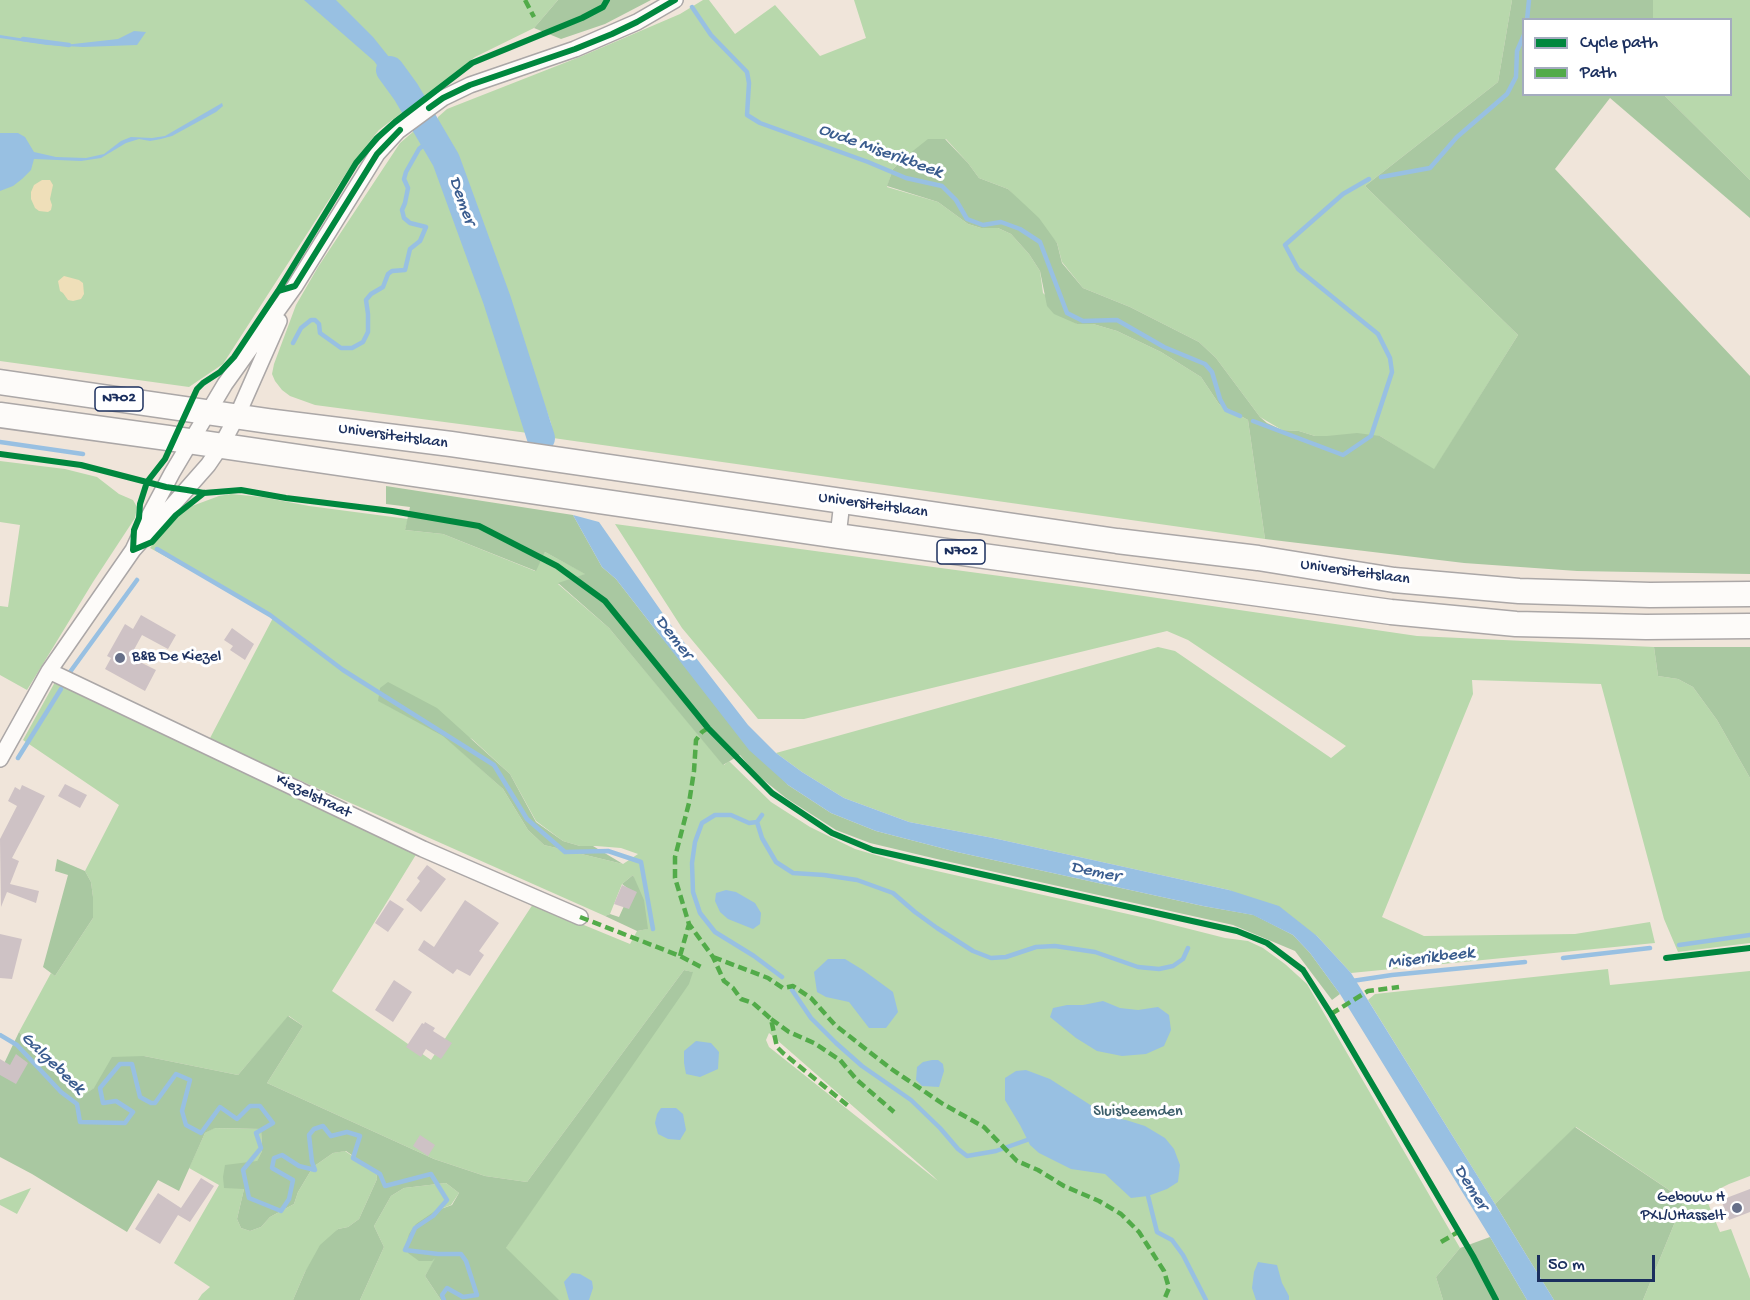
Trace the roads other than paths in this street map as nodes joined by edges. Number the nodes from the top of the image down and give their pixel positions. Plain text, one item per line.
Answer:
1 (675, 0) edge
2 (295, 286) junction
3 (0, 382) edge
4 (208, 412) junction
5 (0, 415) edge
6 (237, 416) junction
7 (192, 441) junction
8 (221, 446) junction
9 (842, 502) junction
10 (838, 536) junction
11 (133, 550) junction
12 (1750, 594) edge
13 (1750, 626) edge
14 (49, 670) junction
15 (0, 759) edge
16 (580, 917) dead end

1 - 2 street
2 - 4 street
2 - 6 street
3 - 4 highway, Universiteitslaan / N702
4 - 6 highway, Universiteitslaan / N702
4 - 7 street
5 - 7 highway, Universiteitslaan / N702
6 - 8 street
6 - 9 highway, Universiteitslaan / N702
7 - 8 highway, Universiteitslaan / N702
7 - 11 street
8 - 10 highway, Universiteitslaan / N702
8 - 11 street
9 - 10 street
9 - 12 highway, Universiteitslaan / N702
10 - 13 highway, Universiteitslaan / N702
11 - 14 street
14 - 15 street
14 - 16 street, Kiezelstraat

